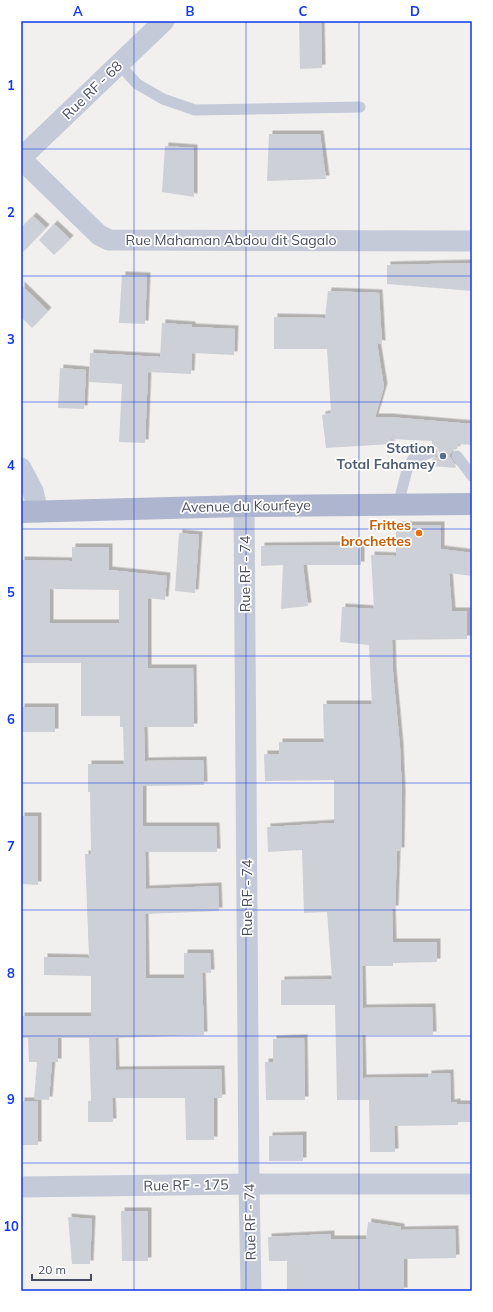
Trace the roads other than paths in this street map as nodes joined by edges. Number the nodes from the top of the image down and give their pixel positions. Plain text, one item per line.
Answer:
1 (164, 21) edge
2 (119, 64) junction
3 (360, 107) dead end
4 (21, 159) edge
5 (472, 241) edge
6 (432, 452) dead end
7 (456, 456) dead end
8 (21, 468) edge
9 (472, 476) edge
10 (472, 504) edge
11 (398, 505) junction
12 (244, 506) junction
13 (29, 512) edge
14 (249, 1184) junction
15 (472, 1184) edge
16 (21, 1187) edge
17 (251, 1291) edge

1 - 2 street, Rue RF - 68
2 - 3 lane
2 - 4 street, Rue RF - 68
4 - 5 street, Rue Mahaman Abdou dit Sagalo
6 - 11 lane
7 - 9 lane
8 - 13 street
10 - 11 main road, Avenue du Kourfeye
11 - 12 main road, Avenue du Kourfeye
12 - 13 main road, Avenue du Kourfeye
12 - 14 street, Rue RF - 74
14 - 15 street, Rue RF - 175
14 - 16 street, Rue RF - 175
14 - 17 street, Rue RF - 74

